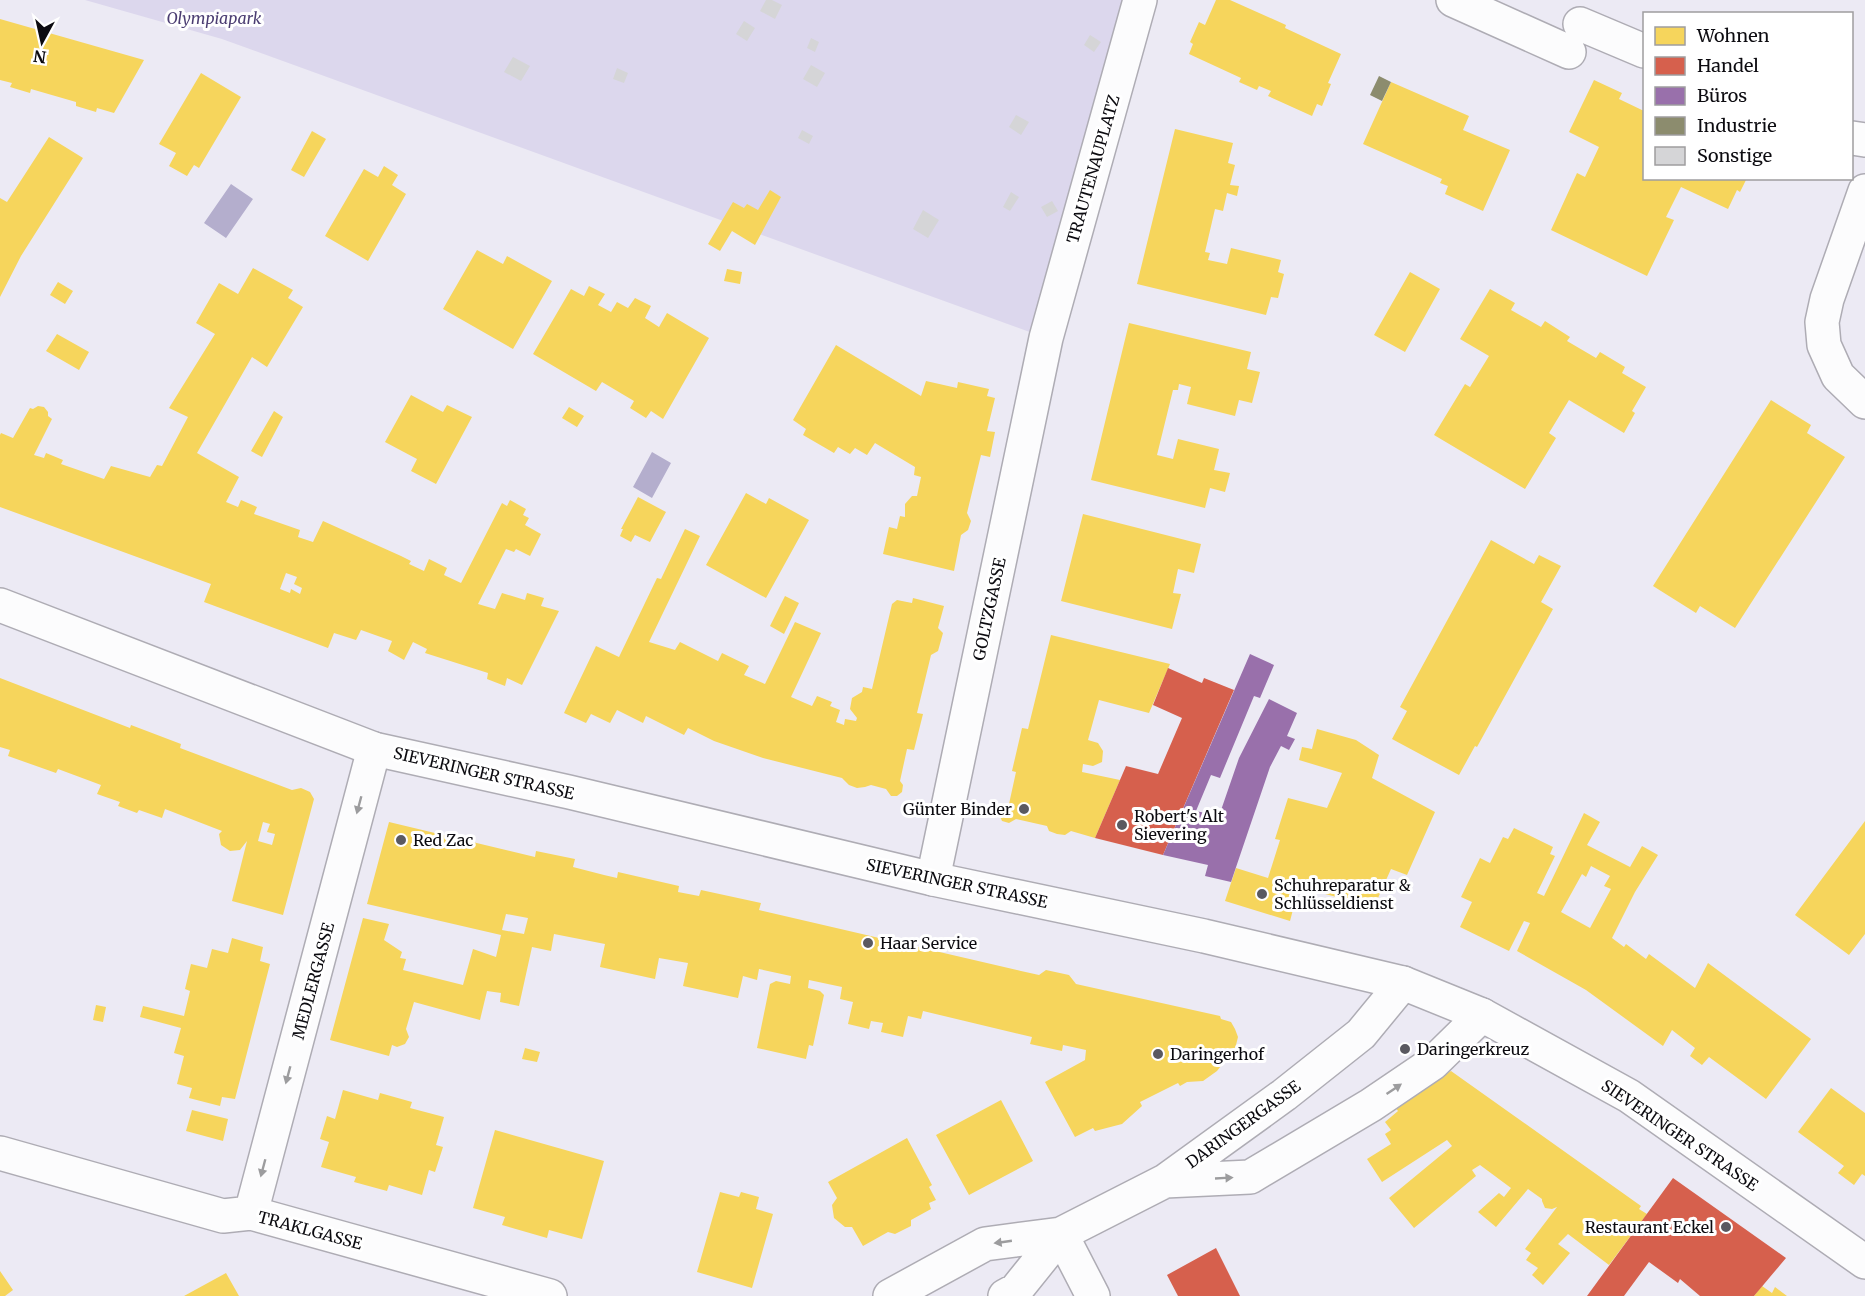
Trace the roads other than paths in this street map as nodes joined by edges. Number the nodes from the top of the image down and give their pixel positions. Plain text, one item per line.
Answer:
1 (1140, 0) edge
2 (1453, 0) edge
3 (1643, 51) edge
4 (1865, 191) edge
5 (1046, 338) joint
6 (1865, 402) edge
7 (0, 605) edge
8 (375, 749) junction
9 (933, 879) junction
10 (1403, 983) junction
11 (1482, 1015) junction
12 (0, 1153) edge
13 (1165, 1181) junction
14 (251, 1214) junction
15 (1061, 1234) junction
16 (1865, 1262) edge
17 (550, 1296) edge
18 (890, 1296) edge
19 (1005, 1296) edge
20 (1093, 1296) edge

1 - 5 street, TRAUTENAUPLATZ
2 - 3 street
4 - 6 street
5 - 9 street, GOLTZGASSE
7 - 8 street, SIEVERINGER STRASSE
8 - 9 street, SIEVERINGER STRASSE
8 -> 14 street, MEDLERGASSE
9 - 10 street, SIEVERINGER STRASSE
10 - 11 street, SIEVERINGER STRASSE
10 - 13 street, DARINGERGASSE
13 -> 11 street
11 - 16 street, SIEVERINGER STRASSE
12 - 14 street, TRAKLGASSE
13 - 15 street, DARINGERGASSE
14 - 17 street, TRAKLGASSE
15 -> 18 street, DARINGERGASSE
15 - 19 street, DARINGERGASSE
15 - 20 street

